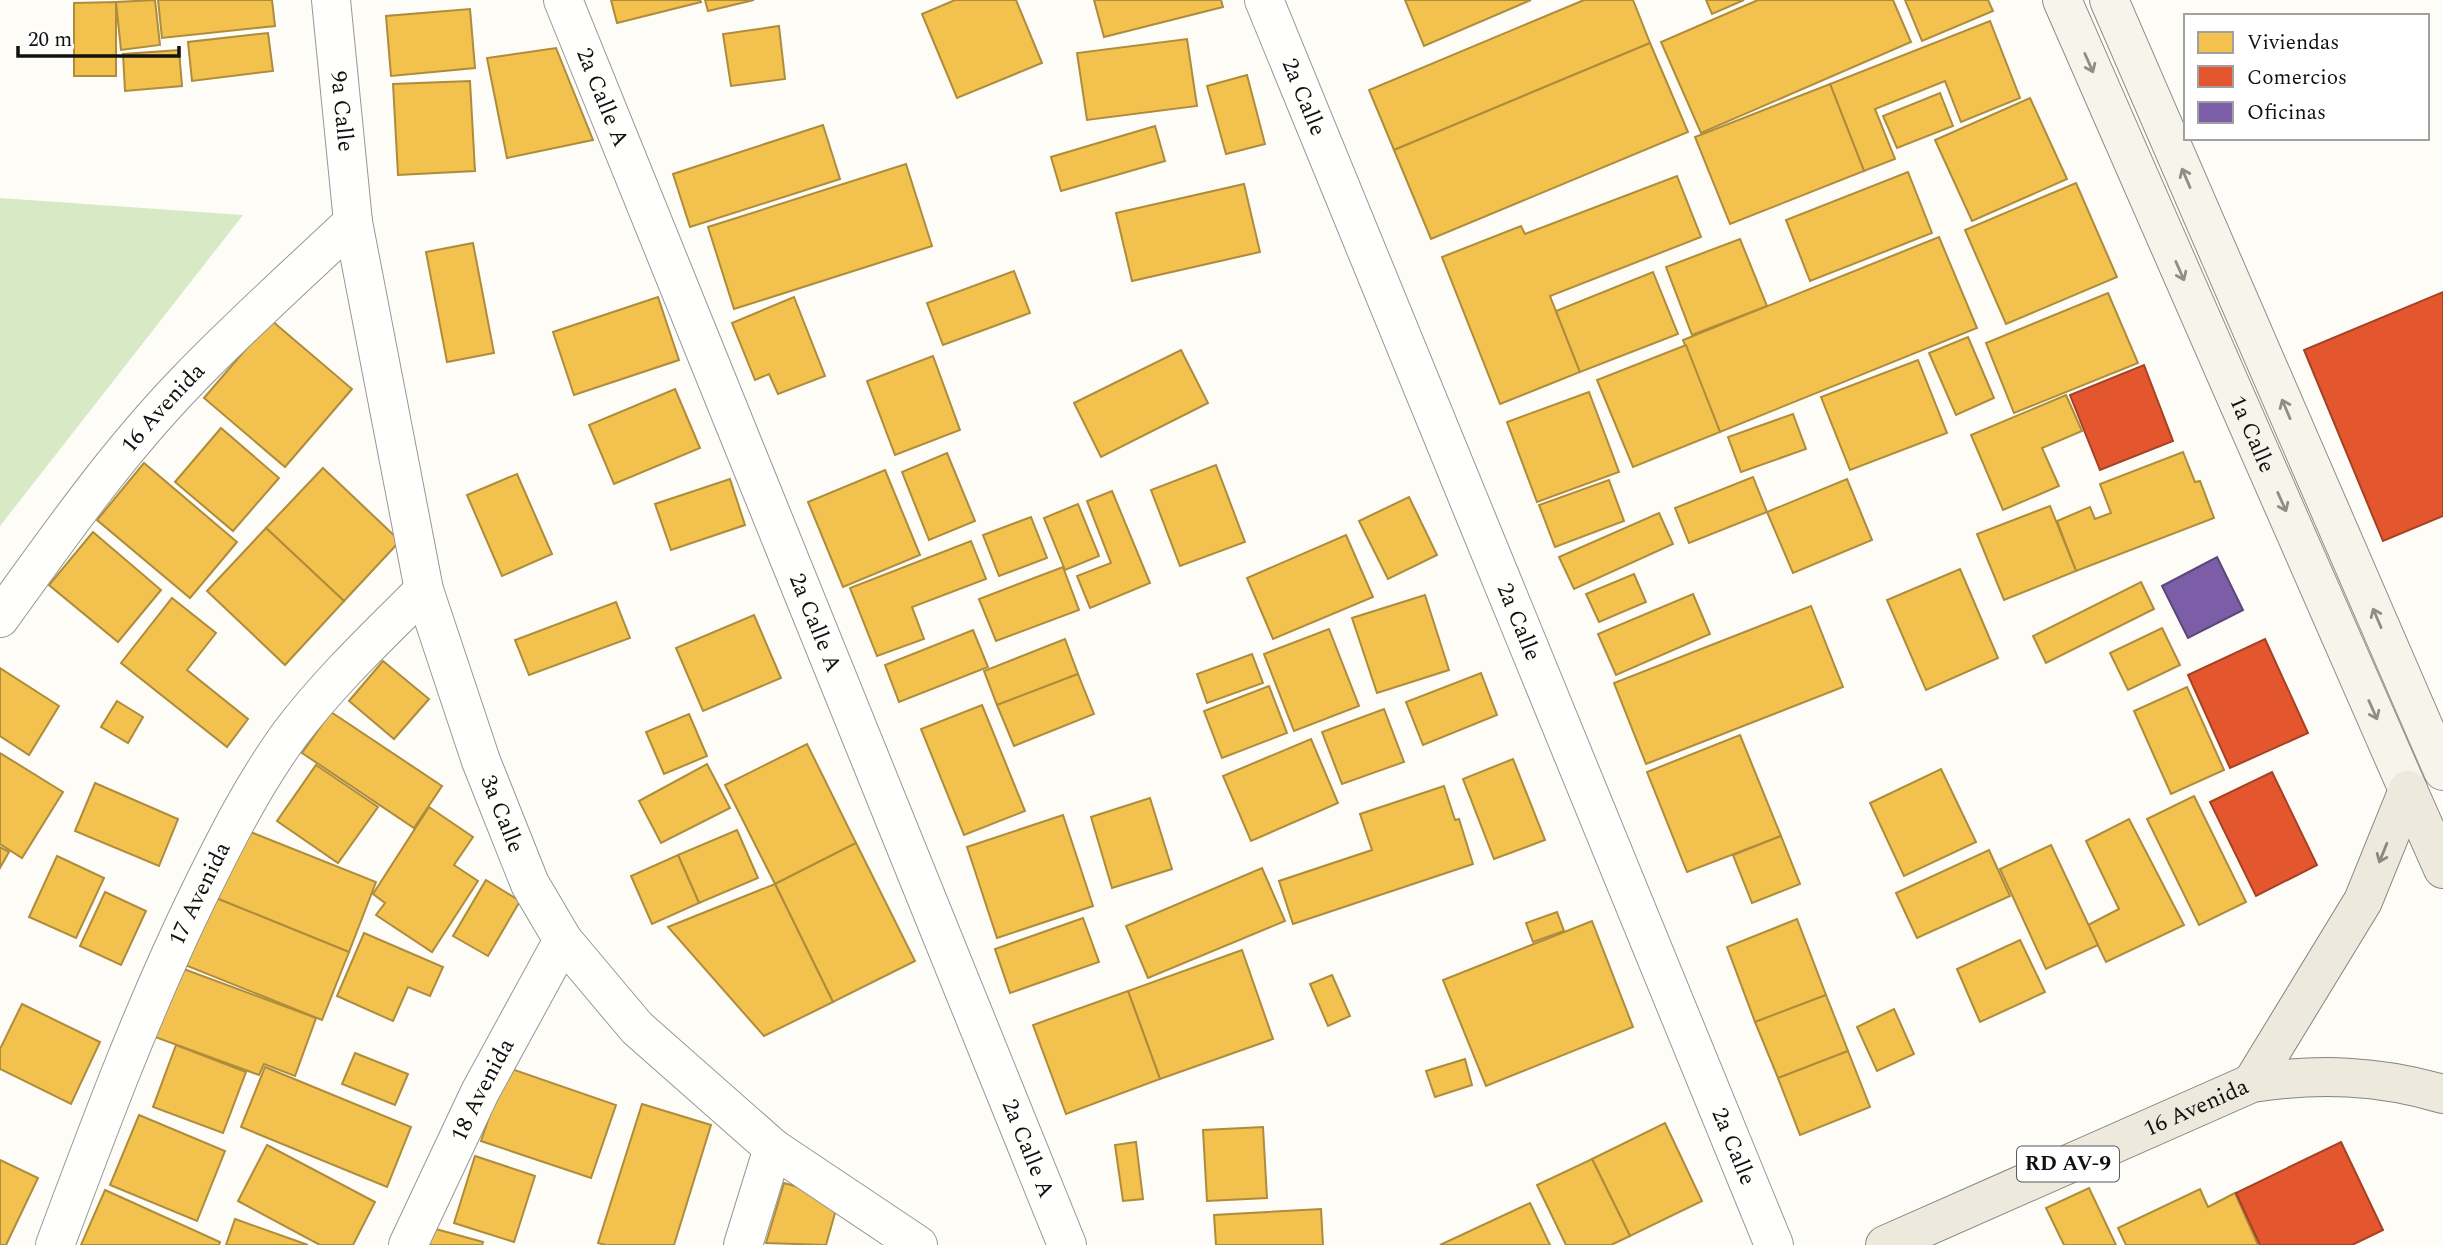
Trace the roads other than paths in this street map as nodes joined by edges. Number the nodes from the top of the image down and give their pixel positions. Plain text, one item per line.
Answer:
1 (331, 0) edge
2 (563, 0) edge
3 (1264, 0) edge
4 (2062, 0) edge
5 (2109, 0) edge
6 (353, 222) junction
7 (424, 590) junction
8 (0, 618) edge
9 (2443, 771) edge
10 (2408, 790) junction
11 (2443, 869) edge
12 (563, 940) junction
13 (2252, 1083) junction
14 (2443, 1094) edge
15 (773, 1148) junction
16 (55, 1245) edge
17 (408, 1245) edge
18 (743, 1245) edge
19 (918, 1245) edge
20 (1067, 1245) edge
21 (1774, 1245) edge
22 (1885, 1245) edge

1 - 6 street, 9a Calle
2 - 20 street, 2a Calle A
3 - 21 street, 2a Calle
4 -> 10 main road, 1a Calle
9 -> 5 main road, 1a Calle
6 - 7 street, 3a Calle
6 - 8 street, 16 Avenida
7 - 12 street, 3a Calle
7 - 16 street, 17 Avenida
10 - 11 main road, 1a Calle
10 -> 13 main road
12 - 15 street, 3a Calle
12 - 17 street, 18 Avenida
13 - 14 main road, 16 Avenida / RD AV-9
13 - 22 main road, 16 Avenida / RD AV-9
15 - 18 street
15 - 19 street, 3a Calle

